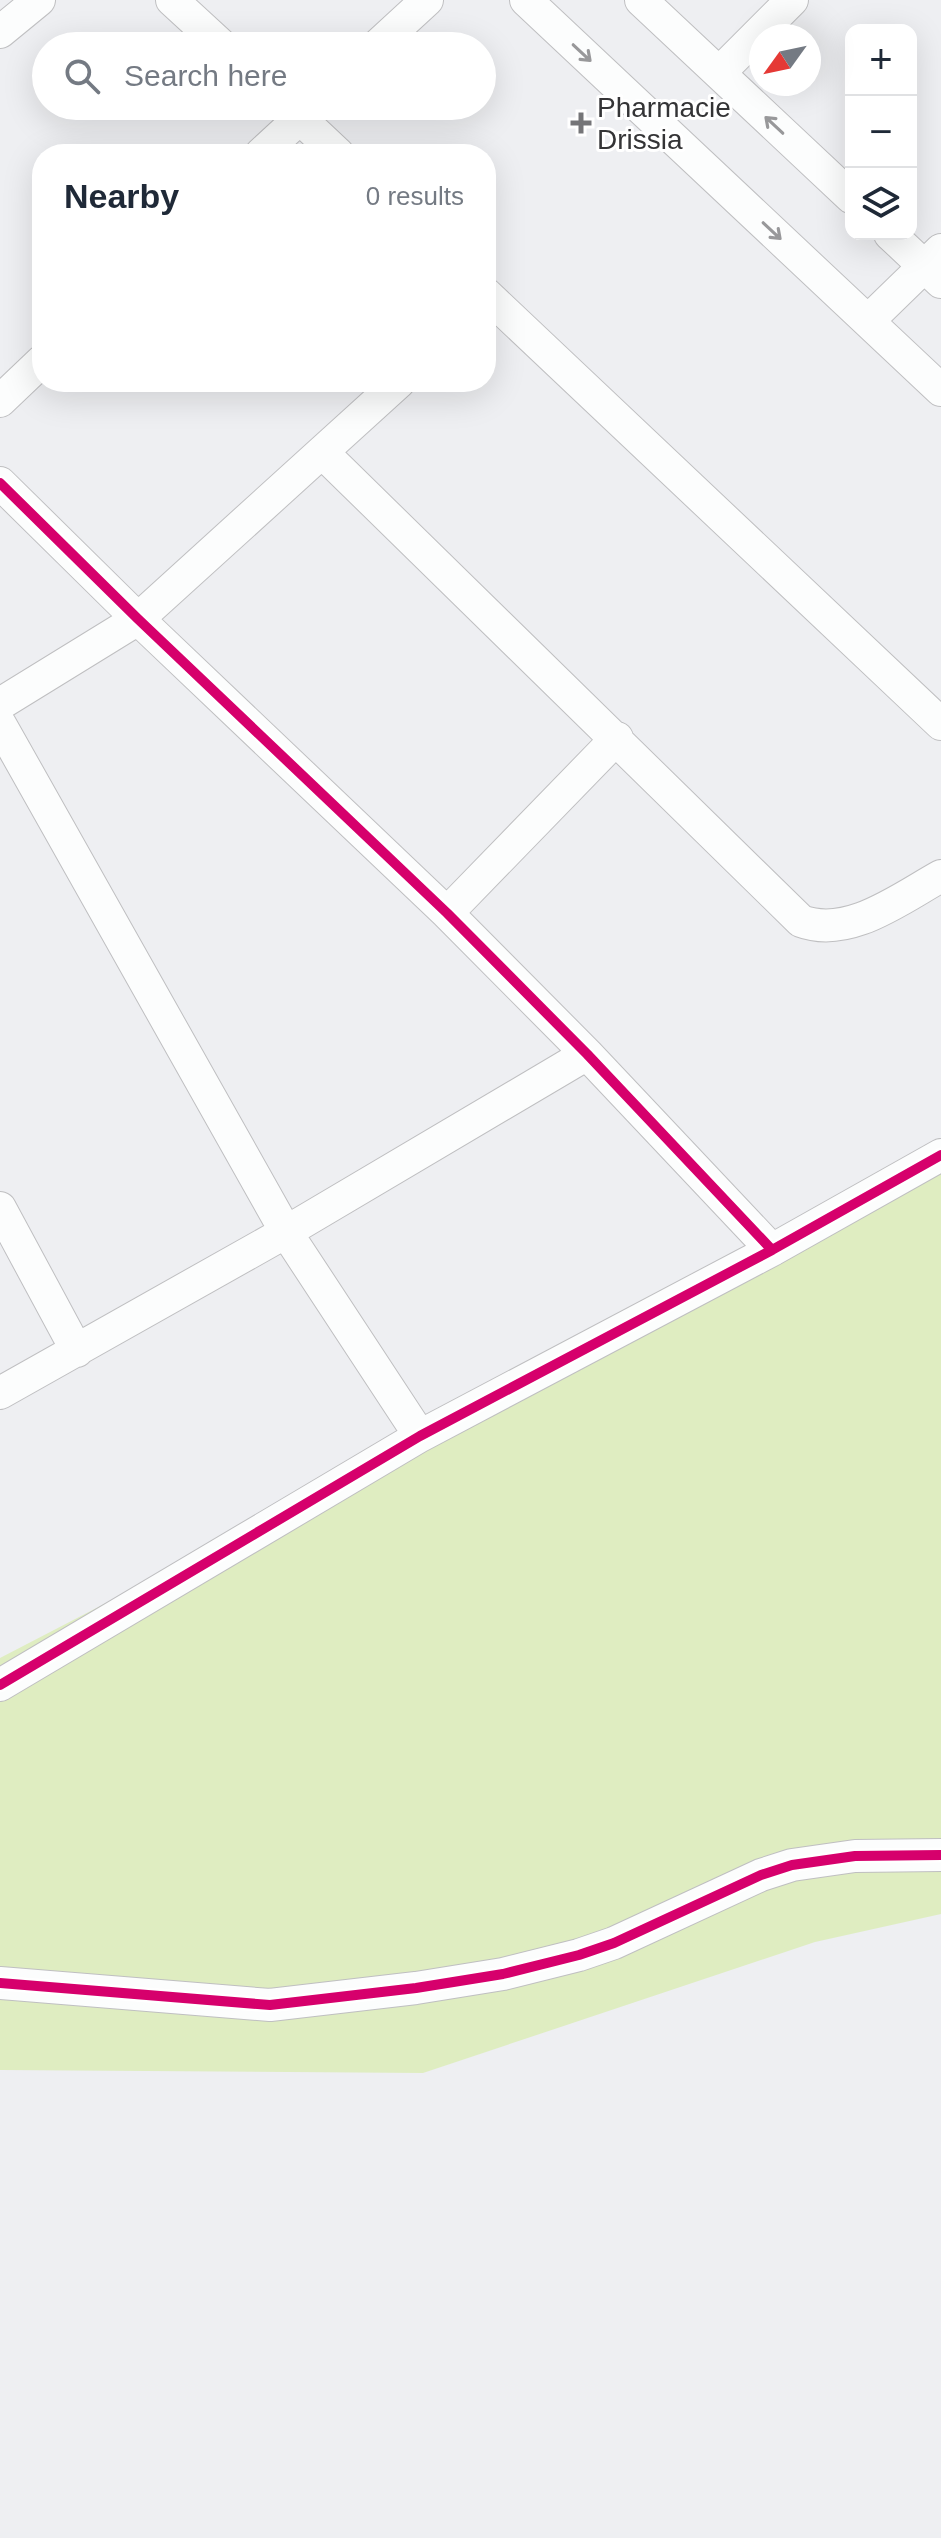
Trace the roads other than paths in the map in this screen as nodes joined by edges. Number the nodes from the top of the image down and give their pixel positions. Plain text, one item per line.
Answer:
1 (39, 0) edge
2 (172, 0) edge
3 (427, 0) edge
4 (526, 0) edge
5 (641, 0) edge
6 (792, 0) edge
7 (0, 32) edge
8 (207, 32) edge
9 (392, 32) edge
10 (719, 73) junction
11 (291, 120) edge
12 (309, 120) edge
13 (270, 144) edge
14 (329, 144) edge
15 (845, 191) edge
16 (898, 240) edge
17 (935, 266) edge
18 (496, 305) edge
19 (868, 321) junction
20 (32, 371) edge
21 (941, 390) edge
22 (388, 392) edge
23 (0, 401) edge
24 (323, 453) junction
25 (0, 483) edge
26 (138, 619) junction
27 (0, 704) edge
28 (0, 724) edge
29 (941, 724) edge
30 (617, 738) junction
31 (941, 876) edge
32 (447, 913) junction
33 (587, 1054) junction
34 (941, 1155) edge
35 (0, 1208) edge
36 (286, 1232) junction
37 (772, 1250) junction
38 (77, 1351) junction
39 (0, 1393) edge
40 (420, 1436) junction
41 (0, 1685) edge
42 (941, 1855) edge
43 (0, 1983) edge

1 - 7 street
2 - 8 street
3 - 9 street
4 -> 19 street
5 - 10 street
6 - 10 street
15 -> 10 street
11 - 13 street
12 - 14 street
16 - 17 street
17 - 19 street
18 - 29 street
19 - 21 street
20 - 23 street
22 - 24 street
24 - 26 street
24 - 30 street
25 - 26 street
26 - 27 street
26 - 32 street
28 - 36 street
30 - 31 street
30 - 32 street
32 - 33 street
33 - 36 street
33 - 37 street
34 - 37 street
35 - 38 street
36 - 38 street
36 - 40 street
37 - 40 street
38 - 39 street
40 - 41 street
42 - 43 street

